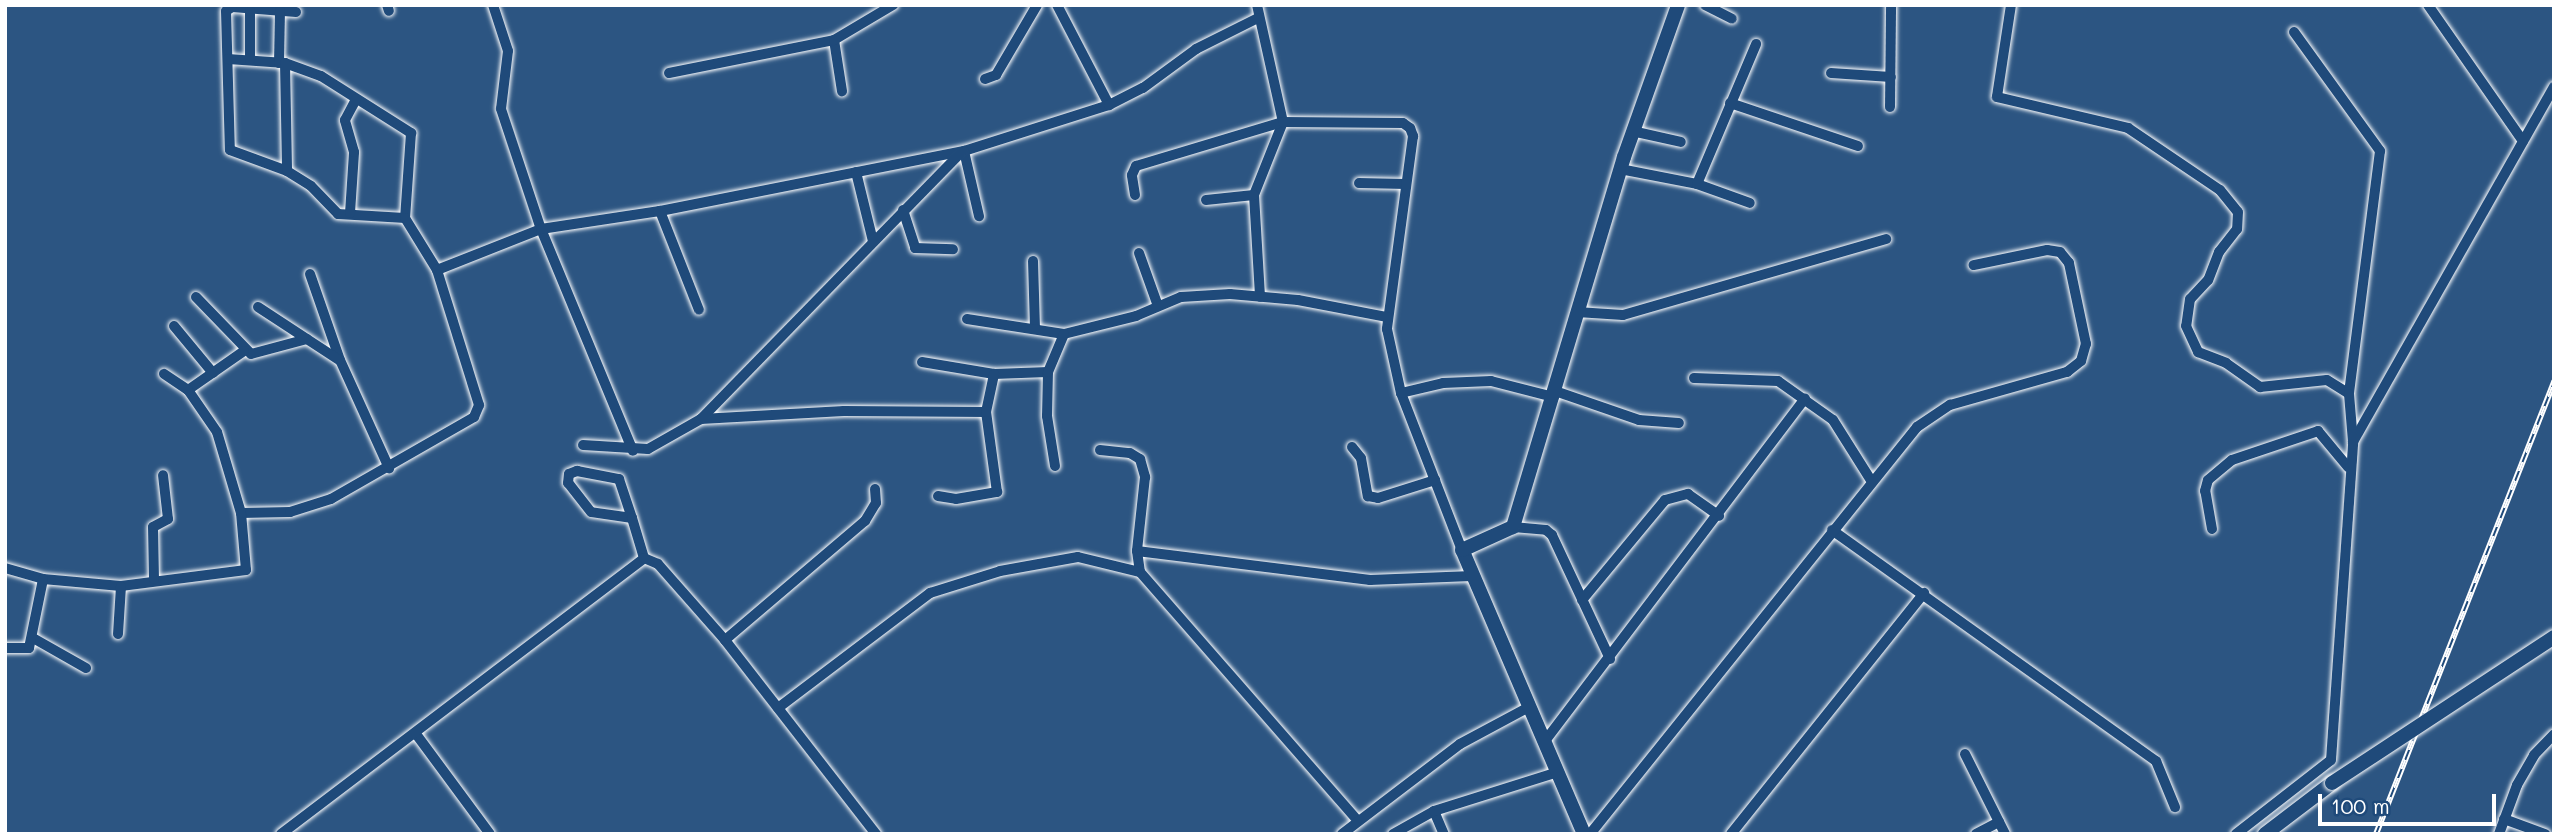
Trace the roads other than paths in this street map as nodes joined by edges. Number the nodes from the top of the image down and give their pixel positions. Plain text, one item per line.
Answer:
1 (493, 5) edge
2 (893, 5) edge
3 (1037, 5) edge
4 (1057, 5) edge
5 (1257, 5) edge
6 (1678, 5) edge
7 (1704, 5) edge
8 (1891, 5) edge
9 (2011, 5) edge
10 (2427, 5) edge
11 (250, 11) junction
12 (280, 11) junction
13 (296, 12) dead end
14 (1258, 18) junction
15 (1732, 19) dead end
16 (2294, 32) dead end
17 (834, 40) junction
18 (1756, 44) dead end
19 (228, 59) junction
20 (250, 60) junction
21 (282, 63) junction
22 (669, 73) dead end
23 (1831, 73) dead end
24 (1891, 77) junction
25 (985, 79) dead end
26 (2554, 87) edge
27 (842, 90) dead end
28 (356, 99) junction
29 (1730, 103) junction
30 (1109, 105) junction
31 (1891, 107) dead end
32 (1283, 122) junction
33 (1632, 131) junction
34 (2523, 141) junction
35 (1681, 142) dead end
36 (1858, 146) dead end
37 (964, 150) junction
38 (1620, 169) junction
39 (287, 171) junction
40 (856, 172) junction
41 (1359, 183) dead end
42 (1406, 184) junction
43 (1697, 184) junction
44 (1135, 195) dead end
45 (1254, 195) junction
46 (1206, 200) dead end
47 (1750, 203) dead end
48 (903, 210) junction
49 (660, 211) junction
50 (350, 213) junction
51 (979, 216) dead end
52 (405, 218) junction
53 (541, 229) junction
54 (1886, 239) dead end
55 (873, 241) junction
56 (953, 249) dead end
57 (1139, 253) dead end
58 (1033, 261) dead end
59 (1974, 265) dead end
60 (436, 270) junction
61 (310, 274) dead end
62 (196, 297) dead end
63 (1260, 297) junction
64 (1158, 306) junction
65 (258, 307) dead end
66 (699, 310) dead end
67 (1577, 312) junction
68 (1387, 317) junction
69 (967, 319) dead end
70 (174, 326) dead end
71 (1035, 328) junction
72 (1064, 334) junction
73 (307, 339) junction
74 (244, 351) junction
75 (340, 360) junction
76 (922, 362) dead end
77 (1048, 372) junction
78 (213, 373) junction
79 (164, 374) dead end
80 (994, 374) junction
81 (1694, 378) dead end
82 (188, 390) junction
83 (1401, 393) junction
84 (1554, 394) junction
85 (2349, 394) junction
86 (1805, 399) junction
87 (986, 412) junction
88 (701, 419) junction
89 (1679, 423) dead end
90 (2353, 442) junction
91 (583, 446) dead end
92 (1352, 447) dead end
93 (1100, 450) dead end
94 (633, 451) junction
95 (1055, 466) dead end
96 (2348, 467) junction
97 (390, 468) junction
98 (163, 475) dead end
99 (1435, 480) junction
100 (1872, 482) junction
101 (875, 489) dead end
102 (938, 496) dead end
103 (241, 513) junction
104 (1719, 516) junction
105 (632, 518) junction
106 (1513, 527) junction
107 (2211, 529) dead end
108 (1832, 530) junction
109 (1462, 550) junction
110 (1137, 551) junction
111 (644, 558) junction
112 (5, 568) edge
113 (1140, 572) junction
114 (1472, 576) junction
115 (43, 579) junction
116 (155, 579) junction
117 (121, 586) junction
118 (1924, 593) junction
119 (1582, 600) junction
120 (118, 634) dead end
121 (2554, 637) edge
122 (33, 638) junction
123 (725, 640) junction
124 (5, 648) edge
125 (1610, 659) junction
126 (86, 668) dead end
127 (1529, 706) junction
128 (778, 708) junction
129 (416, 734) junction
130 (2554, 734) edge
131 (1545, 741) junction
132 (1965, 754) dead end
133 (1558, 772) junction
134 (2175, 807) dead end
135 (1434, 811) junction
136 (2504, 819) junction
137 (1358, 821) junction
138 (1998, 822) junction
139 (281, 834) edge
140 (490, 834) edge
141 (876, 834) edge
142 (1342, 834) edge
143 (1393, 834) edge
144 (1444, 834) edge
145 (1584, 834) edge
146 (1590, 834) edge
147 (1731, 834) edge
148 (1976, 834) edge
149 (2005, 834) edge
150 (2236, 834) edge
151 (2264, 834) edge
152 (2499, 834) edge
153 (2545, 834) edge

1 - 53 street
2 - 17 street
3 - 25 street
4 - 30 street
5 - 14 street
6 - 33 main road
7 - 15 street
8 - 24 street
9 - 85 street
10 - 34 street
11 - 12 street
11 - 19 street
11 - 20 street
12 - 13 street
12 - 21 street
14 - 30 street
14 - 32 street
16 - 85 street
17 - 22 street
17 - 27 street
18 - 29 street
19 - 20 street
19 - 39 street
20 - 21 street
21 - 28 street
21 - 39 street
23 - 24 street
24 - 31 street
26 - 34 street
28 - 50 street
28 - 52 street
29 - 36 street
29 - 43 street
30 - 37 street
32 - 42 street
32 - 44 street
32 - 45 street
33 - 35 street
33 - 38 main road
34 - 90 street
37 - 40 street
37 - 48 street
37 - 51 street
38 - 43 street
38 - 67 main road
39 - 50 street
40 - 49 street
40 - 55 street
41 - 42 street
42 - 68 street
43 - 47 street
45 - 46 street
45 - 63 street
48 - 55 street
48 - 56 street
49 - 53 street
49 - 66 street
50 - 52 street
52 - 60 street
53 - 60 street
53 - 94 street
54 - 67 street
55 - 88 street
57 - 64 street
58 - 71 street
59 - 100 street
60 - 97 street
61 - 75 street
62 - 74 street
63 - 64 street
63 - 68 street
64 - 72 street
65 - 73 street
67 - 84 main road
68 - 83 street
69 - 71 street
70 - 78 street
71 - 72 street
72 - 77 street
73 - 74 street
73 - 75 street
74 - 78 street
75 - 97 street
76 - 80 street
77 - 80 street
77 - 95 street
78 - 82 street
79 - 82 street
80 - 87 street
81 - 86 street
82 - 103 street
83 - 84 street
83 - 99 street
84 - 89 street
84 - 106 main road
85 - 90 street
86 - 100 street
86 - 104 street
87 - 88 street
87 - 102 street
88 - 94 street
90 - 96 street
91 - 94 street
92 - 99 street
93 - 110 street
96 - 107 street
96 - 150 street
97 - 103 street
98 - 116 street
99 - 109 street
100 - 108 street
101 - 123 street
103 - 116 street
104 - 119 street
104 - 125 street
105 - 105 street
105 - 111 street
106 - 109 main road
106 - 119 street
108 - 118 street
108 - 146 street
109 - 114 main road
110 - 113 street
110 - 114 street
111 - 123 street
111 - 129 street
112 - 115 street
113 - 128 street
113 - 137 street
114 - 127 main road
115 - 117 street
115 - 122 street
116 - 117 street
117 - 120 street
118 - 134 street
118 - 147 street
119 - 125 street
121 - 151 main road, bridge
122 - 124 street
122 - 126 street
123 - 128 street
125 - 131 street
127 - 131 main road
127 - 137 street
128 - 141 street
129 - 139 street
129 - 140 street
130 - 136 street
131 - 133 main road
132 - 138 street
133 - 135 street
133 - 145 main road
135 - 143 street
135 - 144 street
136 - 152 street
136 - 153 street
137 - 142 street
138 - 148 street
138 - 149 street

